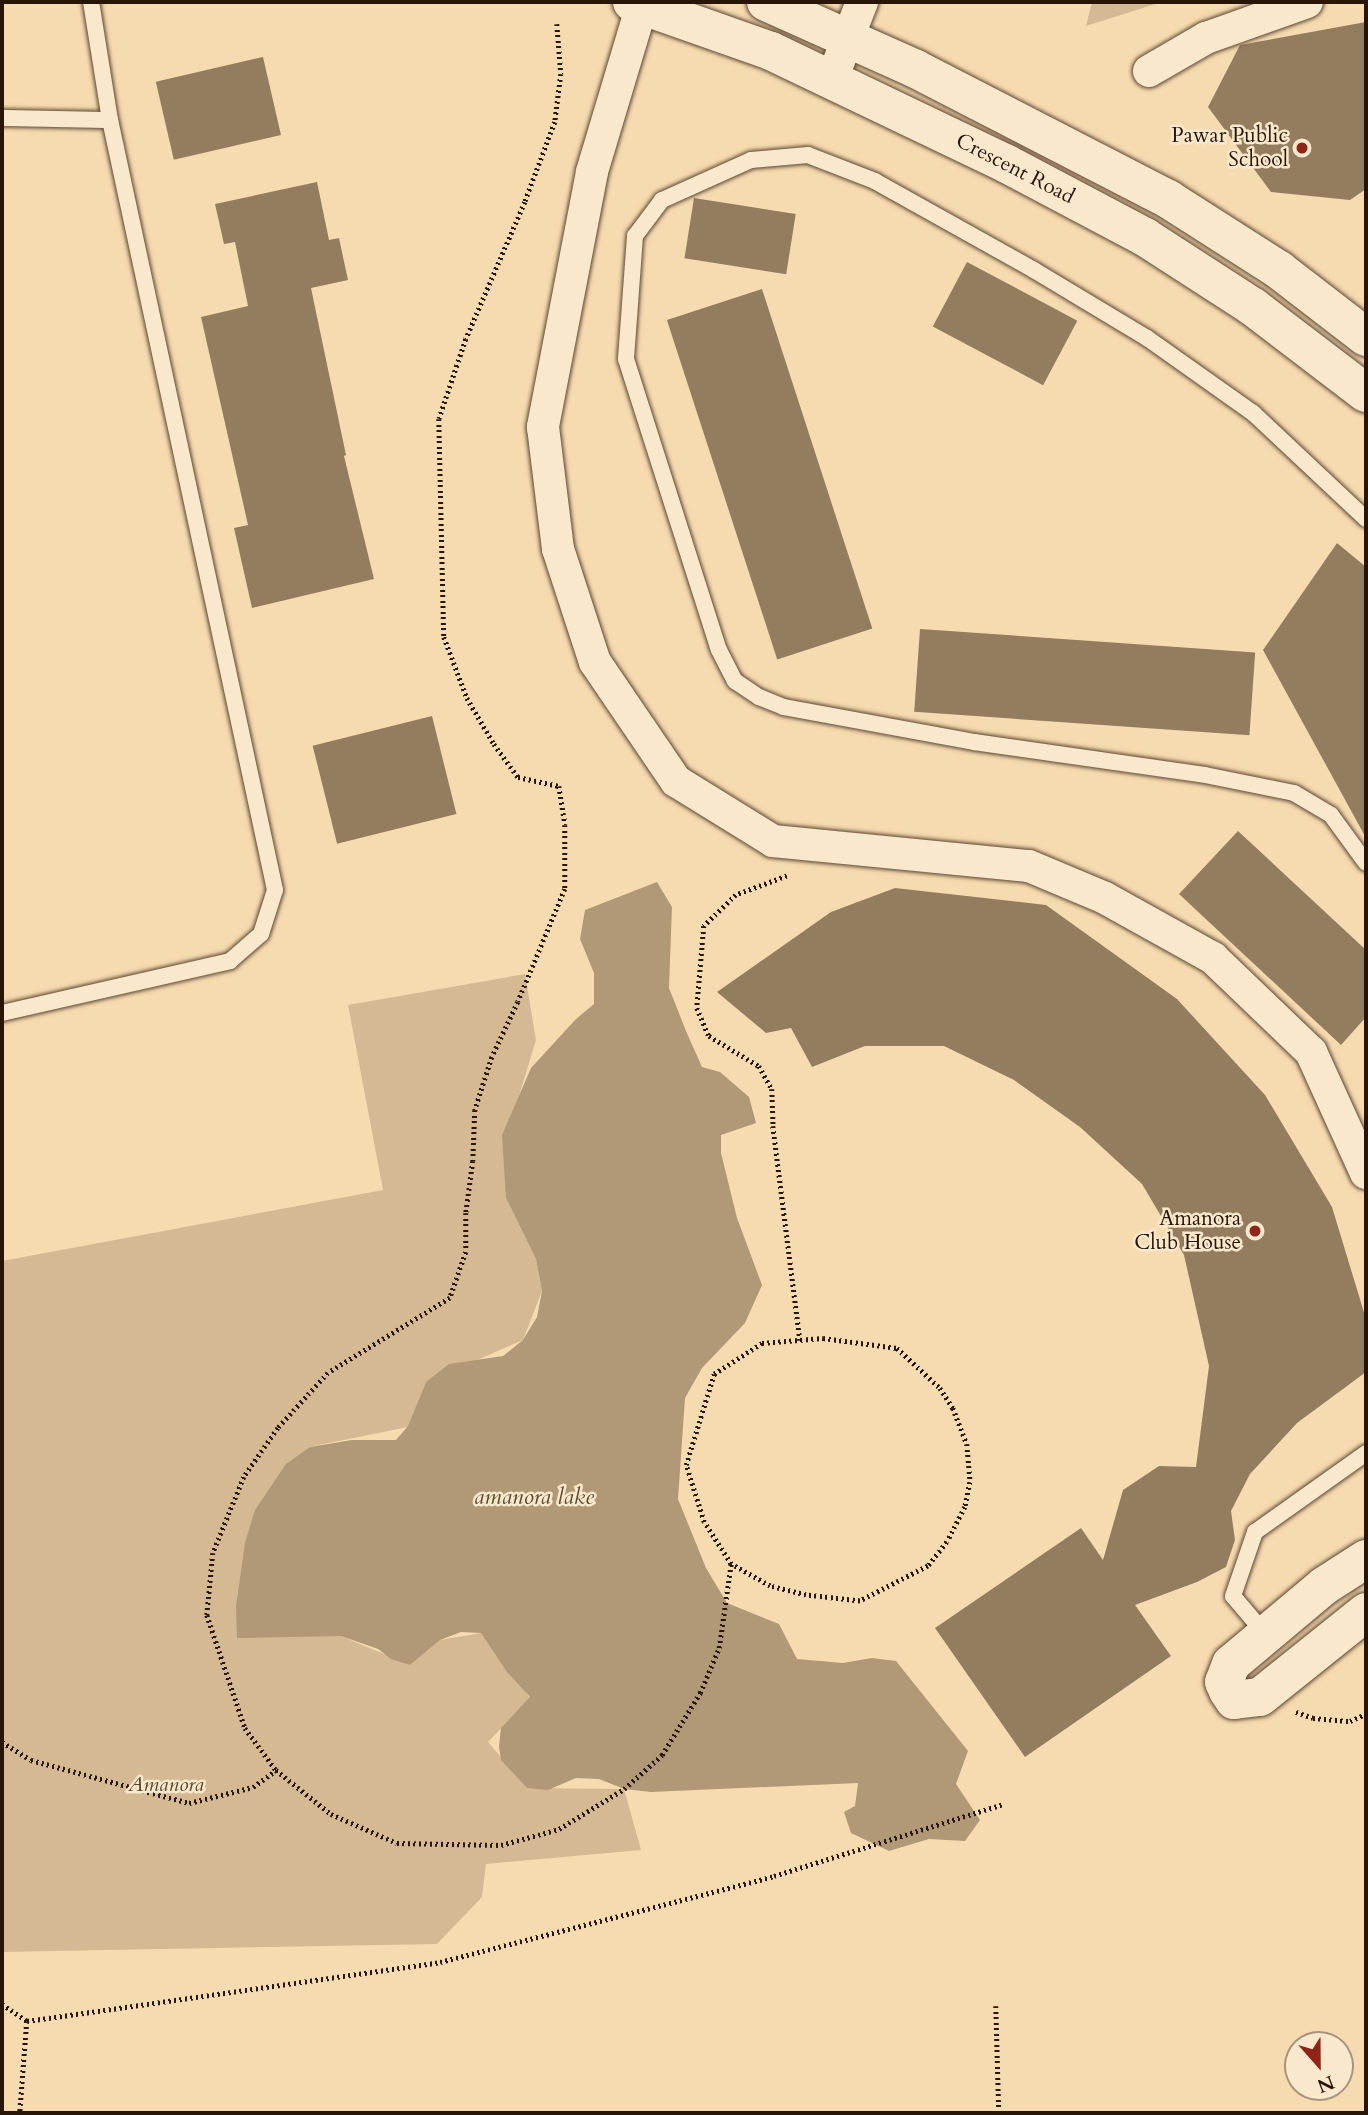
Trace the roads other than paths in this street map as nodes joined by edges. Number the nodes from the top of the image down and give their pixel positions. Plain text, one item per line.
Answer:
1 (91, 2) edge
2 (766, 2) edge
3 (862, 2) edge
4 (1307, 2) edge
5 (637, 4) edge
6 (848, 37) junction
7 (1149, 71) dead end
8 (832, 79) junction
9 (2, 118) edge
10 (110, 120) junction
11 (1366, 337) edge
12 (1366, 393) edge
13 (1366, 519) edge
14 (1366, 863) edge
15 (2, 1013) edge
16 (1366, 1172) edge
17 (1366, 1453) edge
18 (1366, 1559) edge
19 (1366, 1612) edge
20 (1266, 1635) junction

1 - 10 lane
2 - 6 main road
3 - 6 street
4 - 7 street
5 - 8 main road, Crescent Road
5 - 16 street
6 - 8 street
6 - 11 main road
8 - 12 main road, Crescent Road
9 - 10 lane
10 - 15 lane
13 - 14 lane
17 - 20 lane
18 - 20 main road
19 - 20 main road

